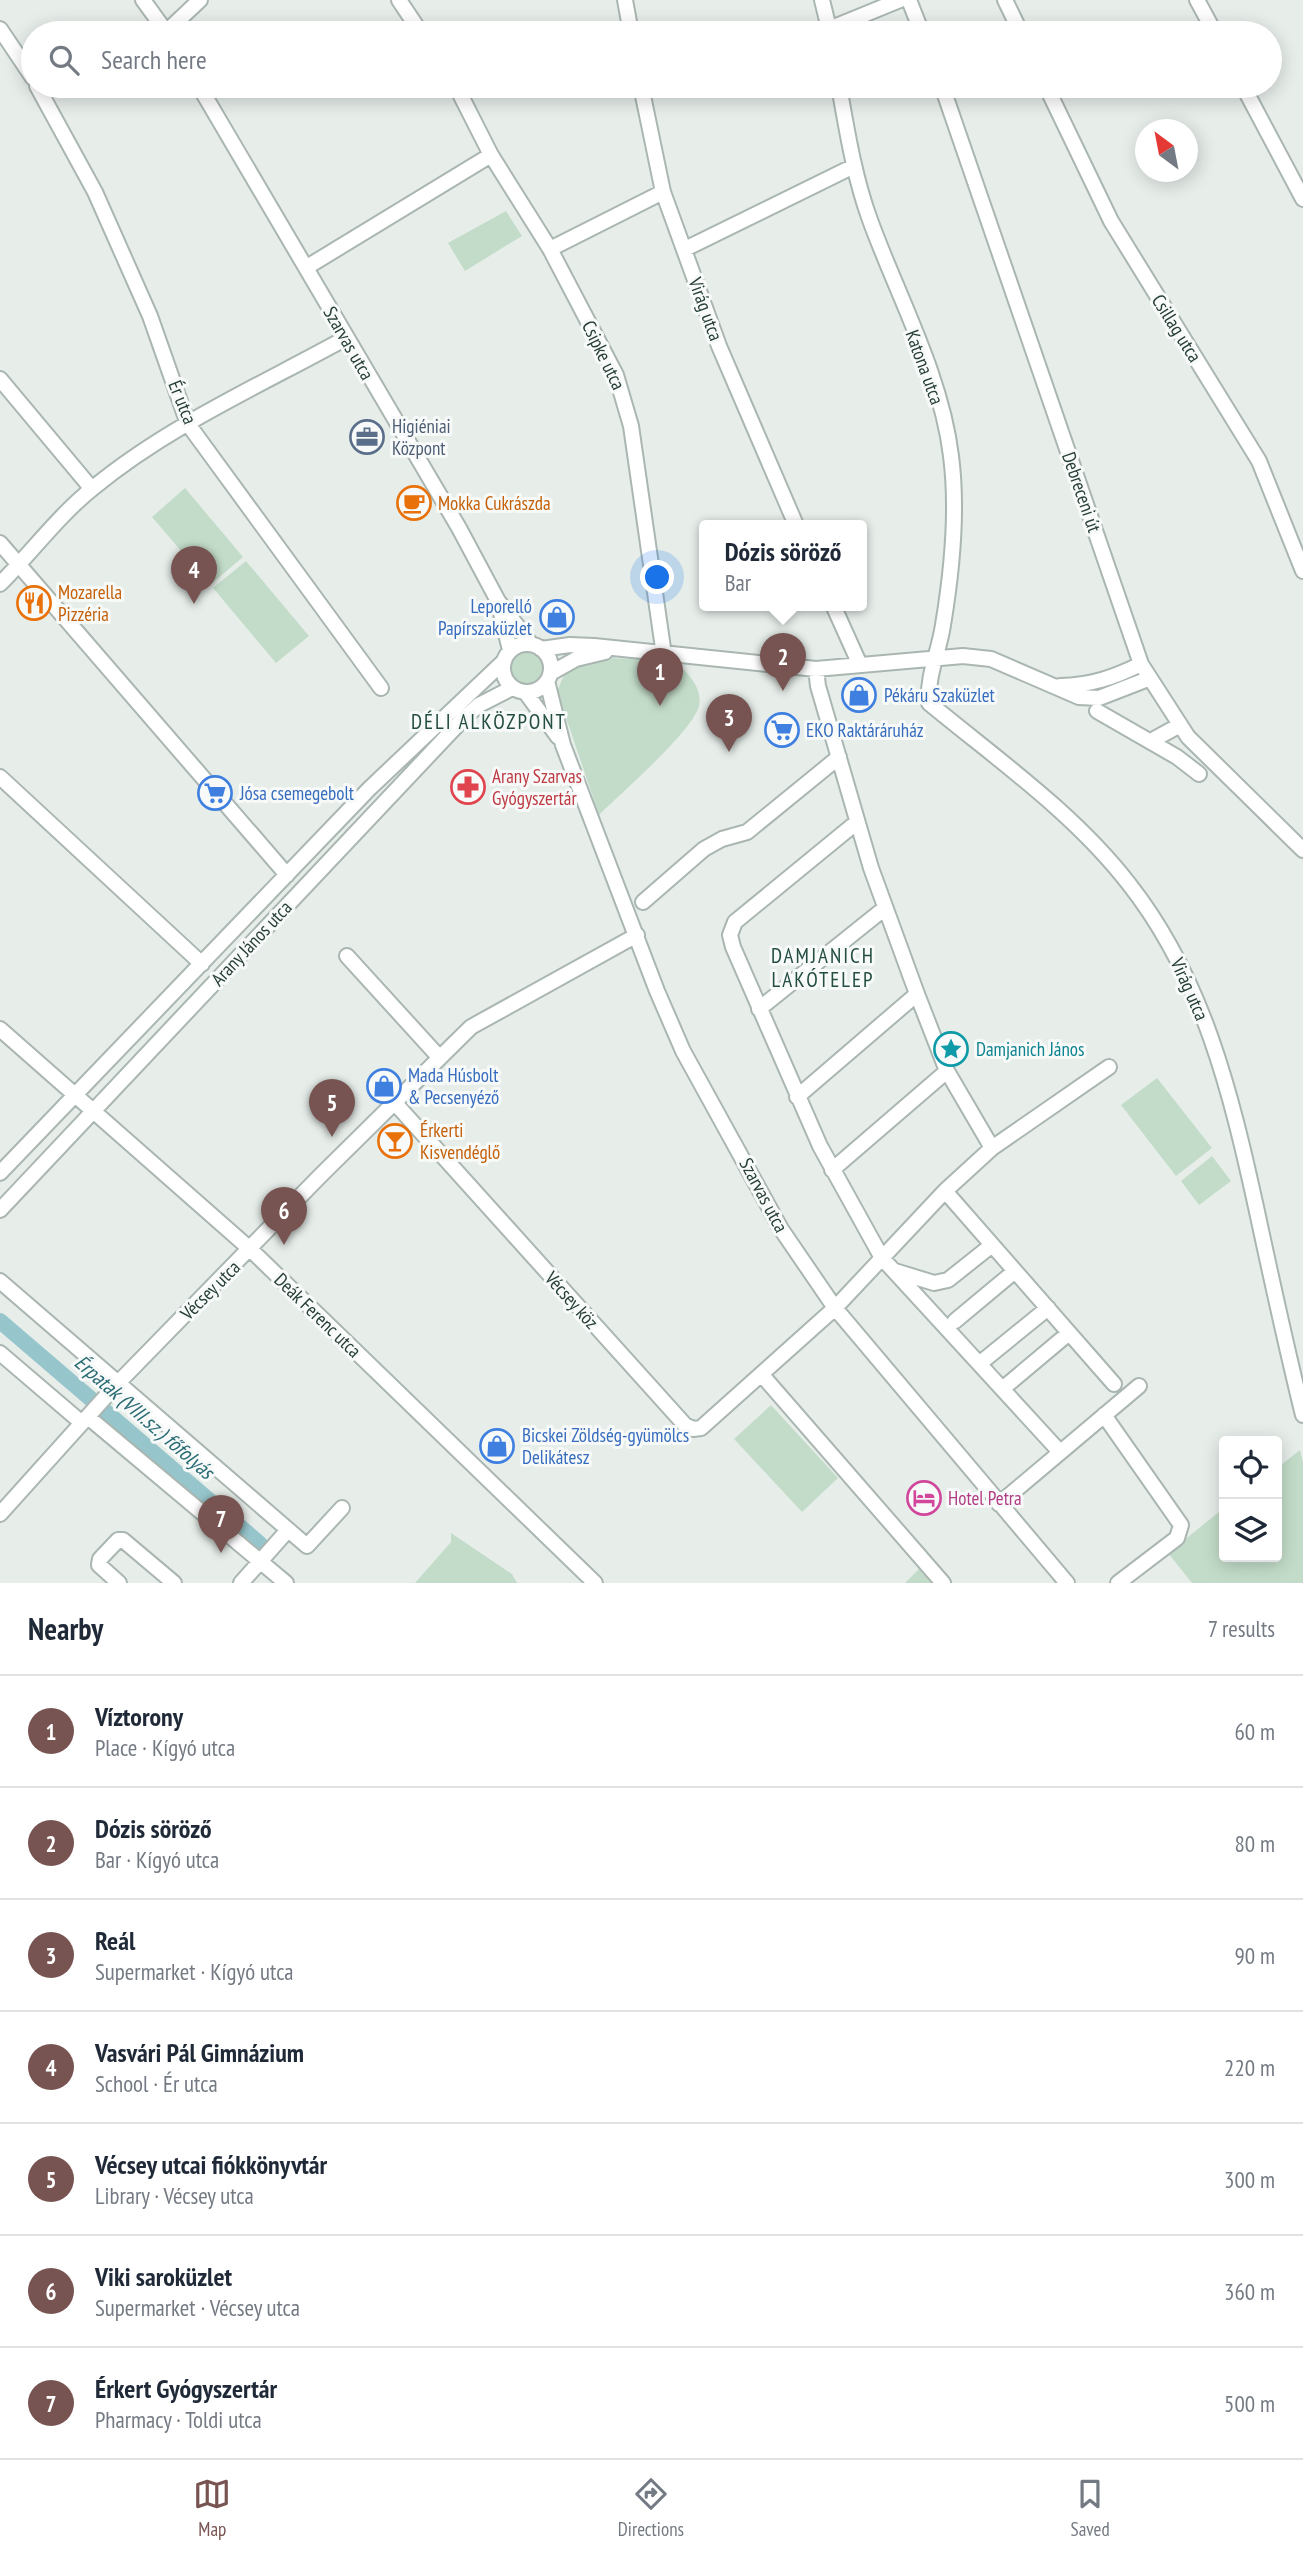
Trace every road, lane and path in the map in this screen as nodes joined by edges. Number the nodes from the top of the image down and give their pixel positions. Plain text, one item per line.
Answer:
1 (143, 0) edge
2 (200, 0) edge
3 (399, 0) edge
4 (625, 0) edge
5 (822, 0) edge
6 (900, 0) edge
7 (909, 0) edge
8 (1004, 0) edge
9 (1197, 0) edge
10 (158, 21) edge
11 (179, 21) edge
12 (413, 21) edge
13 (629, 21) edge
14 (827, 21) edge
15 (853, 21) edge
16 (917, 21) edge
17 (1015, 21) edge
18 (1208, 21) edge
19 (0, 29) edge
20 (21, 60) edge
21 (44, 98) edge
22 (206, 98) edge
23 (462, 98) edge
24 (643, 98) edge
25 (841, 98) edge
26 (946, 98) edge
27 (1052, 98) edge
28 (1249, 98) edge
29 (491, 155) junction
30 (854, 166) junction
31 (663, 192) junction
32 (1303, 199) edge
33 (550, 249) junction
34 (685, 249) junction
35 (307, 267) junction
36 (346, 338) junction
37 (0, 379) edge
38 (188, 424) junction
39 (92, 489) junction
40 (794, 520) edge
41 (0, 543) edge
42 (19, 565) junction
43 (1303, 571) edge
44 (0, 584) edge
45 (498, 601) junction
46 (836, 611) edge
47 (536, 646) junction
48 (617, 651) junction
49 (664, 655) junction
50 (506, 656) junction
51 (935, 656) junction
52 (1141, 664) junction
53 (860, 665) junction
54 (816, 669) junction
55 (549, 677) junction
56 (1148, 679) junction
57 (1059, 686) junction
58 (381, 688) dead end
59 (519, 690) junction
60 (1097, 711) dead end
61 (1180, 725) junction
62 (1151, 741) junction
63 (563, 745) junction
64 (839, 757) junction
65 (1199, 774) dead end
66 (0, 777) edge
67 (857, 822) junction
68 (1303, 850) edge
69 (287, 875) junction
70 (642, 902) dead end
71 (885, 908) junction
72 (637, 935) junction
73 (347, 956) dead end
74 (202, 964) junction
75 (917, 994) junction
76 (760, 1009) junction
77 (0, 1030) edge
78 (439, 1057) junction
79 (1109, 1067) dead end
80 (947, 1071) junction
81 (75, 1097) junction
82 (797, 1097) junction
83 (394, 1102) junction
84 (92, 1111) junction
85 (992, 1148) junction
86 (832, 1170) junction
87 (0, 1173) edge
88 (945, 1191) junction
89 (0, 1210) edge
90 (992, 1245) junction
91 (250, 1249) junction
92 (882, 1258) junction
93 (894, 1271) junction
94 (1015, 1271) junction
95 (0, 1281) edge
96 (835, 1308) junction
97 (1048, 1308) junction
98 (955, 1321) dead end
99 (1069, 1333) junction
100 (0, 1353) edge
101 (984, 1360) dead end
102 (1297, 1364) edge
103 (762, 1375) junction
104 (1114, 1384) dead end
105 (1007, 1385) dead end
106 (1139, 1385) dead end
107 (113, 1389) junction
108 (1104, 1415) junction
109 (1303, 1415) edge
110 (88, 1417) junction
111 (1060, 1452) junction
112 (999, 1504) junction
113 (342, 1508) dead end
114 (0, 1514) edge
115 (288, 1530) junction
116 (261, 1561) junction
117 (118, 1583) edge
118 (174, 1583) edge
119 (241, 1583) edge
120 (286, 1583) edge
121 (595, 1583) edge
122 (943, 1583) edge
123 (1067, 1583) edge
124 (1118, 1583) edge

1 - 10 street
2 - 11 street
3 - 12 street
4 - 13 street
5 - 14 street
6 - 15 street
7 - 16 street
8 - 17 street
9 - 18 street
19 - 20 street
21 - 38 street, Ér utca
22 - 35 street, Szarvas utca
23 - 29 street, Csipke utca
24 - 31 street, Virág utca
25 - 30 street, Katona utca
26 - 52 street, Debreceni út
27 - 43 street, Csillag utca
28 - 32 street
29 - 33 street, Csipke utca
29 - 35 street
30 - 34 street
30 - 51 street, Katona utca
31 - 33 street
31 - 34 street, Virág utca
33 - 49 street, Csipke utca
34 - 40 street, Virág utca
35 - 36 street, Szarvas utca
36 - 38 street
36 - 45 street, Szarvas utca
37 - 39 street
38 - 39 street
38 - 58 street, Ér utca
39 - 42 street
41 - 42 street
42 - 44 street
42 - 69 street
45 - 47 street, Szarvas utca
45 - 50 street, Szarvas utca
46 - 53 street
47 - 48 street
47 - 50 street
47 - 55 street
48 - 49 street
48 - 55 street
49 - 54 street
50 - 59 street
50 - 69 street, Arany János utca
51 - 53 street
51 - 57 street
51 - 102 street, Virág utca
52 - 56 street, Debreceni út
52 - 57 street
53 - 54 street
54 - 64 street
55 - 59 street
55 - 63 street, Szarvas utca
56 - 57 street
56 - 61 street, Debreceni út
59 - 63 street, Szarvas utca
59 - 84 street, Arany János utca
60 - 62 street
61 - 62 street
61 - 68 street, Debreceni út
62 - 65 street
63 - 72 street, Szarvas utca
64 - 67 street
64 - 70 street
66 - 74 street
67 - 71 street
67 - 76 street
69 - 74 street, Arany János utca
71 - 75 street
71 - 76 street
72 - 78 street, Vécsey utca
72 - 96 street, Szarvas utca
73 - 78 street
74 - 81 street, Arany János utca
75 - 80 street
75 - 82 street
76 - 82 street
77 - 81 street, Deák Ferenc utca
78 - 83 street, Vécsey utca
79 - 85 street, Vécsey köz
80 - 85 street
80 - 86 street
81 - 84 street, Deák Ferenc utca
81 - 87 street, Arany János utca
82 - 86 street
83 - 91 street, Vécsey utca
83 - 103 street, Vécsey köz
84 - 89 street, Arany János utca
84 - 91 street, Deák Ferenc utca
85 - 88 street, Vécsey köz
86 - 92 street
88 - 90 street
88 - 92 street, Vécsey köz
90 - 93 street
90 - 94 street
91 - 107 street, Vécsey utca
91 - 121 street, Deák Ferenc utca
92 - 93 street
92 - 96 street, Vécsey köz
93 - 111 street
94 - 97 street
94 - 98 street
95 - 107 street
96 - 103 street, Vécsey köz
96 - 112 street, Szarvas utca
97 - 99 street
97 - 101 street
99 - 104 street
99 - 105 street
100 - 110 street
102 - 109 street, Virág utca
103 - 122 street
106 - 108 street
107 - 110 street, Vécsey utca
107 - 115 street
108 - 111 street
108 - 124 street
110 - 114 street, Vécsey utca
110 - 116 street
111 - 112 street
112 - 123 street, Szarvas utca
113 - 115 street
115 - 116 street
116 - 119 street
116 - 120 street
117 - 118 street

